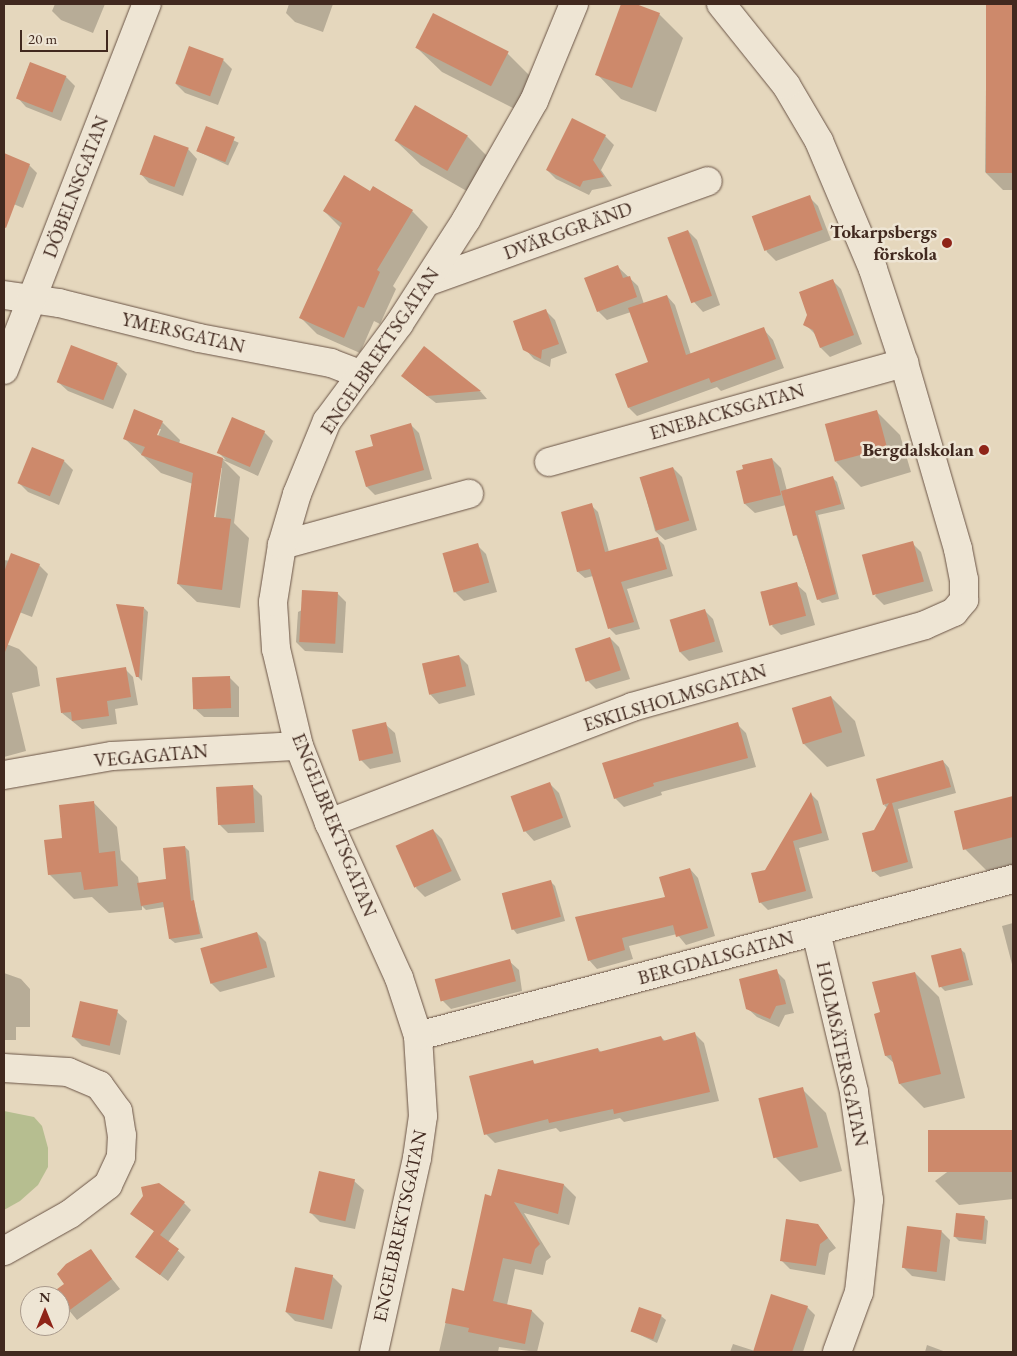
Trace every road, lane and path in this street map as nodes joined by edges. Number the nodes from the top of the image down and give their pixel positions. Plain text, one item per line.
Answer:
1 (147, 4) edge
2 (574, 4) edge
3 (721, 4) edge
4 (708, 181) dead end
5 (429, 281) junction
6 (4, 295) edge
7 (33, 300) junction
8 (904, 362) junction
9 (4, 370) edge
10 (362, 375) junction
11 (549, 462) dead end
12 (469, 494) dead end
13 (282, 545) junction
14 (299, 746) junction
15 (4, 775) edge
16 (329, 823) junction
17 (1013, 879) edge
18 (816, 932) junction
19 (418, 1036) junction
20 (4, 1068) edge
21 (4, 1251) edge
22 (374, 1352) edge
23 (837, 1352) edge

1 - 7 street, DÖBELNSGATAN
2 - 5 street, ENGELBREKTSGATAN
3 - 8 street
4 - 5 street, DVÄRGGRÄND
5 - 10 street, ENGELBREKTSGATAN
6 - 7 street, YMERSGATAN
7 - 9 street, DÖBELNSGATAN
7 - 10 street, YMERSGATAN
8 - 11 street, ENEBACKSGATAN
8 - 16 street, ESKILSHOLMSGATAN
10 - 13 street, ENGELBREKTSGATAN
12 - 13 street
13 - 14 street, ENGELBREKTSGATAN
14 - 15 street, VEGAGATAN
14 - 16 street, ENGELBREKTSGATAN
16 - 19 street, ENGELBREKTSGATAN
17 - 18 street, BERGDALSGATAN
18 - 19 street, BERGDALSGATAN
18 - 23 street, HOLMSÄTERSGATAN
19 - 22 street, ENGELBREKTSGATAN
20 - 21 street

